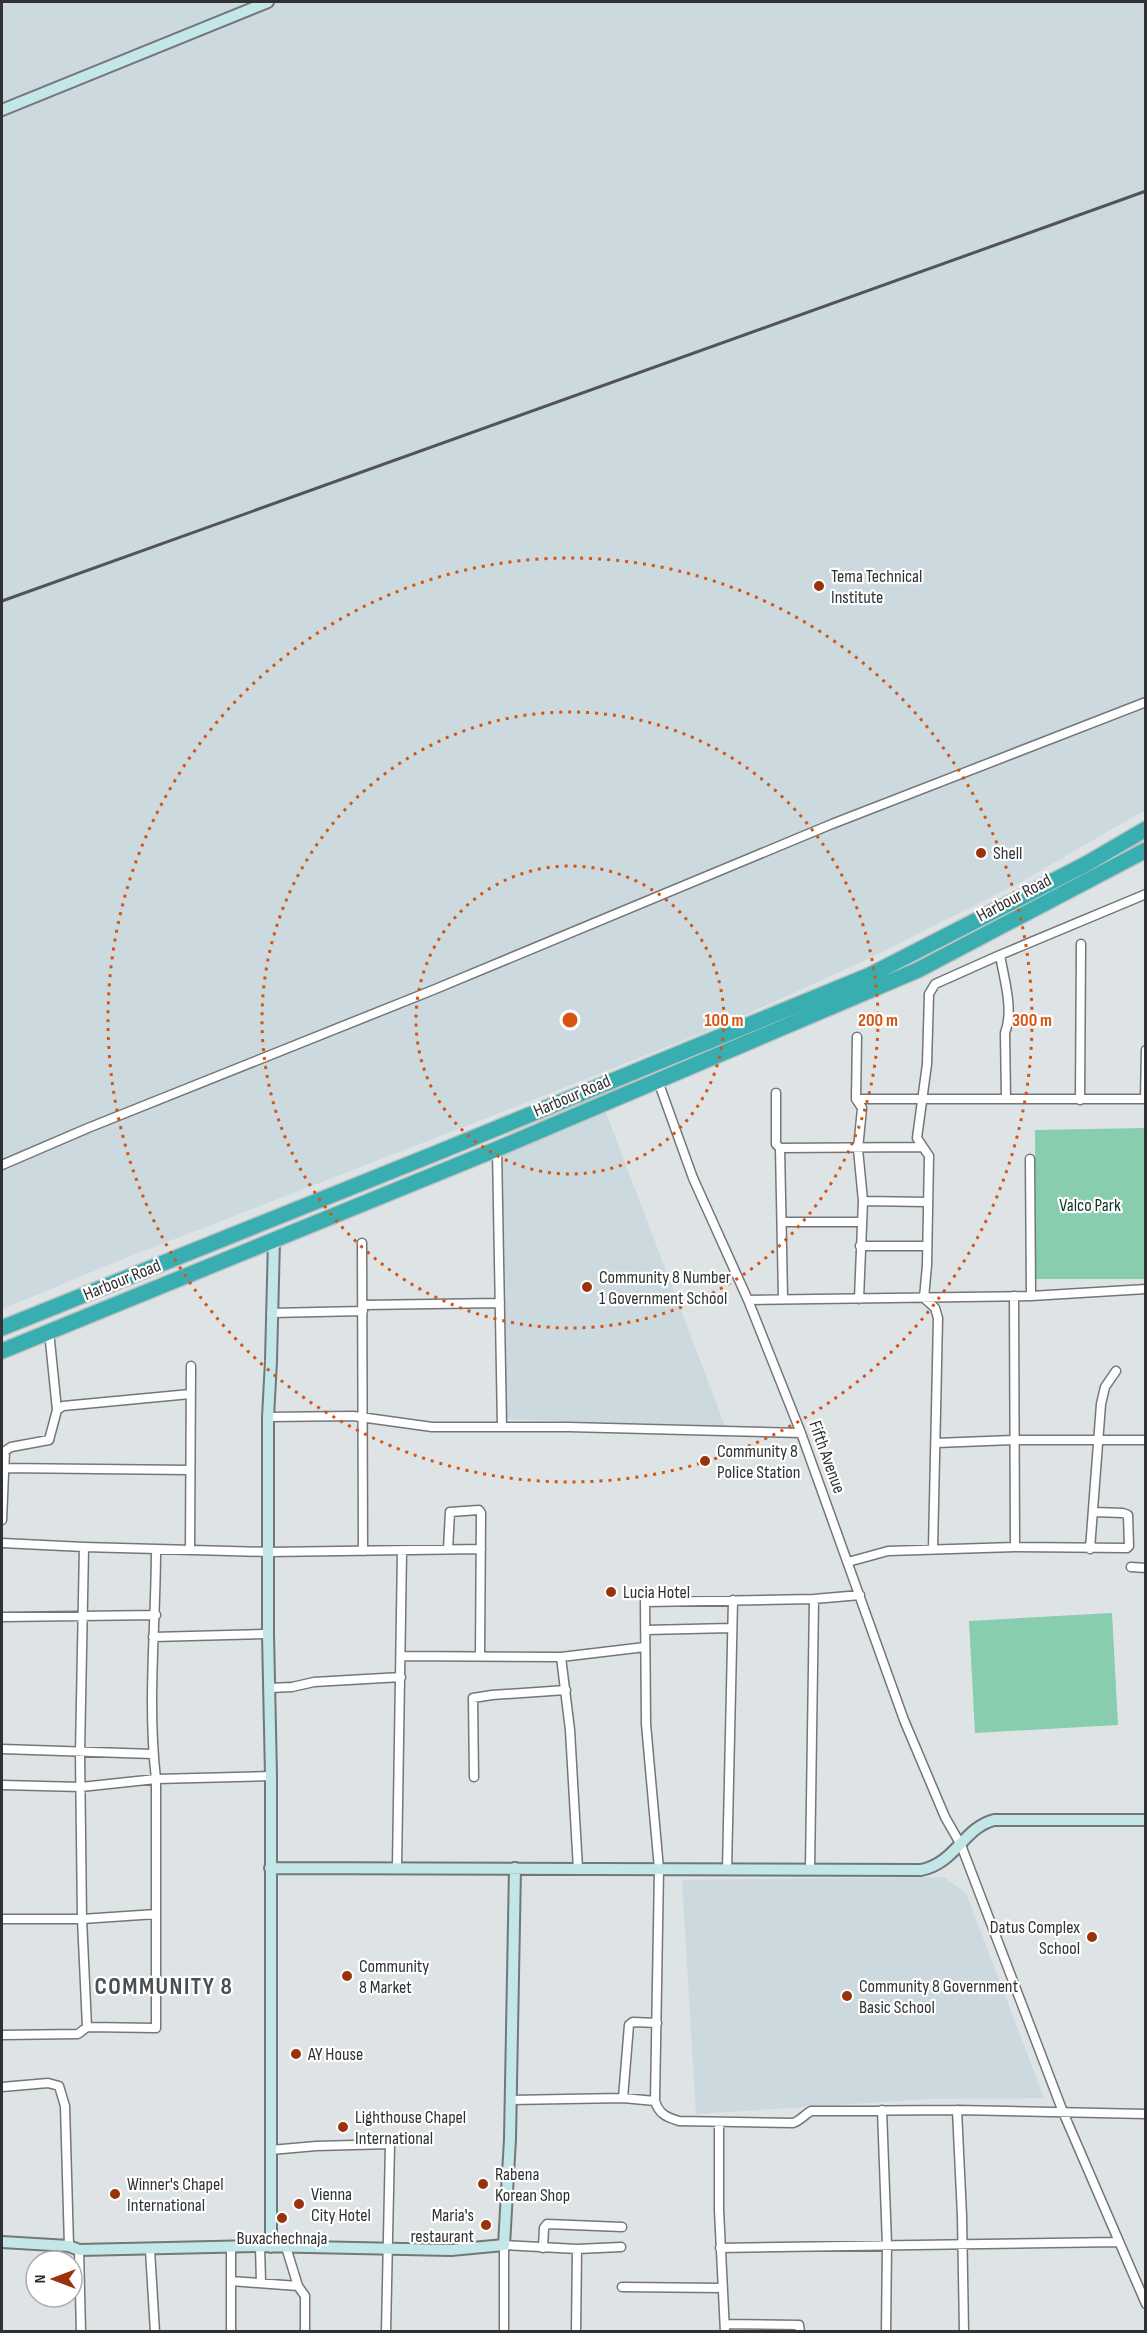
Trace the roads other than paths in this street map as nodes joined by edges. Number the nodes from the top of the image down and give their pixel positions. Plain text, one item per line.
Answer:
1 (268, 2) edge
2 (2, 110) edge
3 (1146, 702) edge
4 (1146, 829) edge
5 (1146, 850) edge
6 (1146, 894) edge
7 (1081, 944) dead end
8 (1000, 955) junction
9 (857, 1037) dead end
10 (1146, 1050) edge
11 (658, 1082) junction
12 (776, 1093) dead end
13 (856, 1099) junction
14 (922, 1099) junction
15 (1006, 1099) junction
16 (1145, 1099) edge
17 (1080, 1100) junction
18 (780, 1148) junction
19 (922, 1148) junction
20 (497, 1149) junction
21 (858, 1149) junction
22 (1030, 1159) dead end
23 (2, 1165) edge
24 (863, 1201) junction
25 (927, 1202) junction
26 (783, 1222) junction
27 (861, 1222) junction
28 (273, 1240) junction
29 (362, 1243) dead end
30 (860, 1246) junction
31 (927, 1246) junction
32 (1146, 1289) edge
33 (1014, 1296) junction
34 (1031, 1296) junction
35 (783, 1298) junction
36 (924, 1298) junction
37 (859, 1299) junction
38 (748, 1300) junction
39 (500, 1303) junction
40 (363, 1308) junction
41 (272, 1313) junction
42 (2, 1328) edge
43 (49, 1331) junction
44 (2, 1351) edge
45 (191, 1366) dead end
46 (1116, 1371) dead end
47 (190, 1394) junction
48 (57, 1410) junction
49 (268, 1417) junction
50 (363, 1417) junction
51 (502, 1427) junction
52 (801, 1433) junction
53 (1013, 1440) junction
54 (1146, 1440) edge
55 (1097, 1441) junction
56 (936, 1443) junction
57 (4, 1468) junction
58 (189, 1470) junction
59 (1093, 1512) junction
60 (2, 1520) edge
61 (2, 1543) edge
62 (84, 1547) junction
63 (1015, 1547) junction
64 (156, 1549) junction
65 (190, 1549) junction
66 (448, 1549) junction
67 (481, 1549) junction
68 (933, 1549) junction
69 (1090, 1549) junction
70 (363, 1551) junction
71 (402, 1551) junction
72 (269, 1552) junction
73 (848, 1562) junction
74 (1131, 1567) dead end
75 (1146, 1568) edge
76 (860, 1595) junction
77 (814, 1599) junction
78 (733, 1600) junction
79 (81, 1616) junction
80 (156, 1616) junction
81 (2, 1617) edge
82 (731, 1628) junction
83 (646, 1630) junction
84 (268, 1634) junction
85 (153, 1637) junction
86 (645, 1647) junction
87 (401, 1656) junction
88 (480, 1656) junction
89 (561, 1657) junction
90 (401, 1677) junction
91 (270, 1688) junction
92 (566, 1690) junction
93 (2, 1749) edge
94 (80, 1753) junction
95 (153, 1754) junction
96 (271, 1776) junction
97 (474, 1777) dead end
98 (156, 1779) junction
99 (2, 1785) edge
100 (81, 1787) junction
101 (1146, 1820) edge
102 (961, 1845) junction
103 (397, 1867) junction
104 (270, 1868) junction
105 (515, 1868) junction
106 (578, 1869) junction
107 (659, 1869) junction
108 (810, 1869) junction
109 (727, 1870) junction
110 (156, 1914) junction
111 (2, 1919) edge
112 (82, 1919) junction
113 (657, 2023) junction
114 (87, 2027) junction
115 (2, 2035) edge
116 (2, 2087) edge
117 (623, 2098) junction
118 (510, 2100) junction
119 (656, 2101) junction
120 (882, 2110) junction
121 (957, 2110) junction
122 (1063, 2112) junction
123 (1146, 2114) edge
124 (719, 2123) junction
125 (271, 2150) junction
126 (622, 2227) dead end
127 (2, 2242) edge
128 (1119, 2242) junction
129 (963, 2244) junction
130 (504, 2245) junction
131 (886, 2245) junction
132 (231, 2247) junction
133 (265, 2247) junction
134 (286, 2247) junction
135 (621, 2247) dead end
136 (74, 2248) junction
137 (543, 2248) junction
138 (720, 2248) junction
139 (387, 2249) junction
140 (577, 2249) junction
141 (150, 2250) junction
142 (231, 2281) junction
143 (261, 2283) junction
144 (298, 2286) junction
145 (622, 2287) dead end
146 (723, 2288) junction
147 (1146, 2304) edge
148 (725, 2328) edge
149 (81, 2331) edge
150 (154, 2331) edge
151 (231, 2331) edge
152 (305, 2331) edge
153 (386, 2331) edge
154 (504, 2331) edge
155 (576, 2331) edge
156 (800, 2331) edge
157 (886, 2331) edge
158 (964, 2331) edge

1 - 2 street
3 - 23 street
4 - 42 highway, Harbour Road
5 - 11 highway, Harbour Road
6 - 8 street
7 - 17 street
8 - 14 street
8 - 15 street
9 - 13 street
10 - 16 street
11 - 20 highway, Harbour Road
11 - 38 street, Fifth Avenue
12 - 18 street
13 - 14 street
13 - 21 street
14 - 15 street
14 - 19 street
15 - 17 street
16 - 17 street
18 - 21 street
18 - 26 street
19 - 21 street
19 - 25 street
20 - 28 highway, Harbour Road
20 - 39 street
21 - 24 street
22 - 34 street
24 - 25 street
24 - 27 street
25 - 31 street
26 - 27 street
26 - 35 street
27 - 30 street
28 - 41 street
28 - 43 highway, Harbour Road
29 - 40 street
30 - 31 street
30 - 37 street
31 - 36 street
32 - 34 street
33 - 34 street
33 - 36 street
33 - 53 street
35 - 37 street
35 - 38 street
36 - 37 street
36 - 56 street
38 - 52 street, Fifth Avenue
39 - 40 street
39 - 51 street
40 - 41 street
40 - 50 street
41 - 49 street
43 - 44 highway, Harbour Road
43 - 48 street
45 - 47 street
46 - 55 street
47 - 48 street
47 - 58 street
48 - 57 street
49 - 50 street
49 - 72 street
50 - 51 street
50 - 70 street
51 - 52 street
52 - 73 street, Fifth Avenue
53 - 55 street
53 - 56 street
53 - 63 street
54 - 55 street
55 - 59 street
56 - 68 street
57 - 58 street
57 - 60 street
58 - 65 street
59 - 69 street
59 - 69 street
61 - 62 street
62 - 64 street
62 - 79 street
63 - 68 street
63 - 69 street
64 - 65 street
64 - 80 street
65 - 72 street
66 - 67 street
66 - 67 street
66 - 71 street
67 - 88 street
68 - 73 street
70 - 71 street
70 - 72 street
71 - 87 street
72 - 84 street
73 - 76 street, Fifth Avenue
74 - 75 street
76 - 77 street
76 - 102 street, Fifth Avenue
77 - 78 street
77 - 108 street
78 - 82 street
78 - 83 street
79 - 80 street
79 - 81 street
79 - 94 street
80 - 85 street
82 - 83 street
82 - 109 street
83 - 86 street
84 - 85 street
84 - 91 street
85 - 95 street
86 - 89 street
86 - 107 street
87 - 88 street
87 - 90 street
88 - 89 street
89 - 92 street
90 - 91 street
90 - 103 street
91 - 96 street
92 - 97 street
92 - 106 street
93 - 94 street
94 - 95 street
94 - 100 street
95 - 98 street
96 - 98 street
96 - 104 street
98 - 100 street
98 - 110 street
99 - 100 street
100 - 112 street
101 - 102 street
102 - 108 street
102 - 122 street, Fifth Avenue
103 - 104 street
103 - 105 street
104 - 125 street
105 - 106 street
105 - 118 street
106 - 107 street
107 - 109 street
107 - 113 street
108 - 109 street
110 - 112 street
110 - 114 street
111 - 112 street
112 - 114 street
113 - 117 street
113 - 119 street
114 - 115 street
116 - 136 street
117 - 118 street
117 - 119 street
118 - 130 street
119 - 124 street
120 - 121 street
120 - 124 street
120 - 131 street
121 - 122 street
121 - 129 street
122 - 123 street
122 - 128 street, Fifth Avenue
124 - 138 street
125 - 133 street
125 - 139 street
126 - 137 street
127 - 136 street
128 - 129 street
128 - 147 street, Fifth Avenue
129 - 131 street
129 - 158 street
130 - 137 street
130 - 139 street
130 - 154 street
131 - 138 street
131 - 157 street
132 - 133 street
132 - 141 street
132 - 142 street
133 - 134 street
133 - 143 street
134 - 139 street
134 - 144 street
135 - 140 street
136 - 141 street
136 - 149 street
137 - 140 street
138 - 146 street
139 - 153 street
140 - 155 street
141 - 150 street
142 - 143 street
142 - 151 street
143 - 144 street
144 - 152 street
145 - 146 street
146 - 148 street
148 - 156 street

